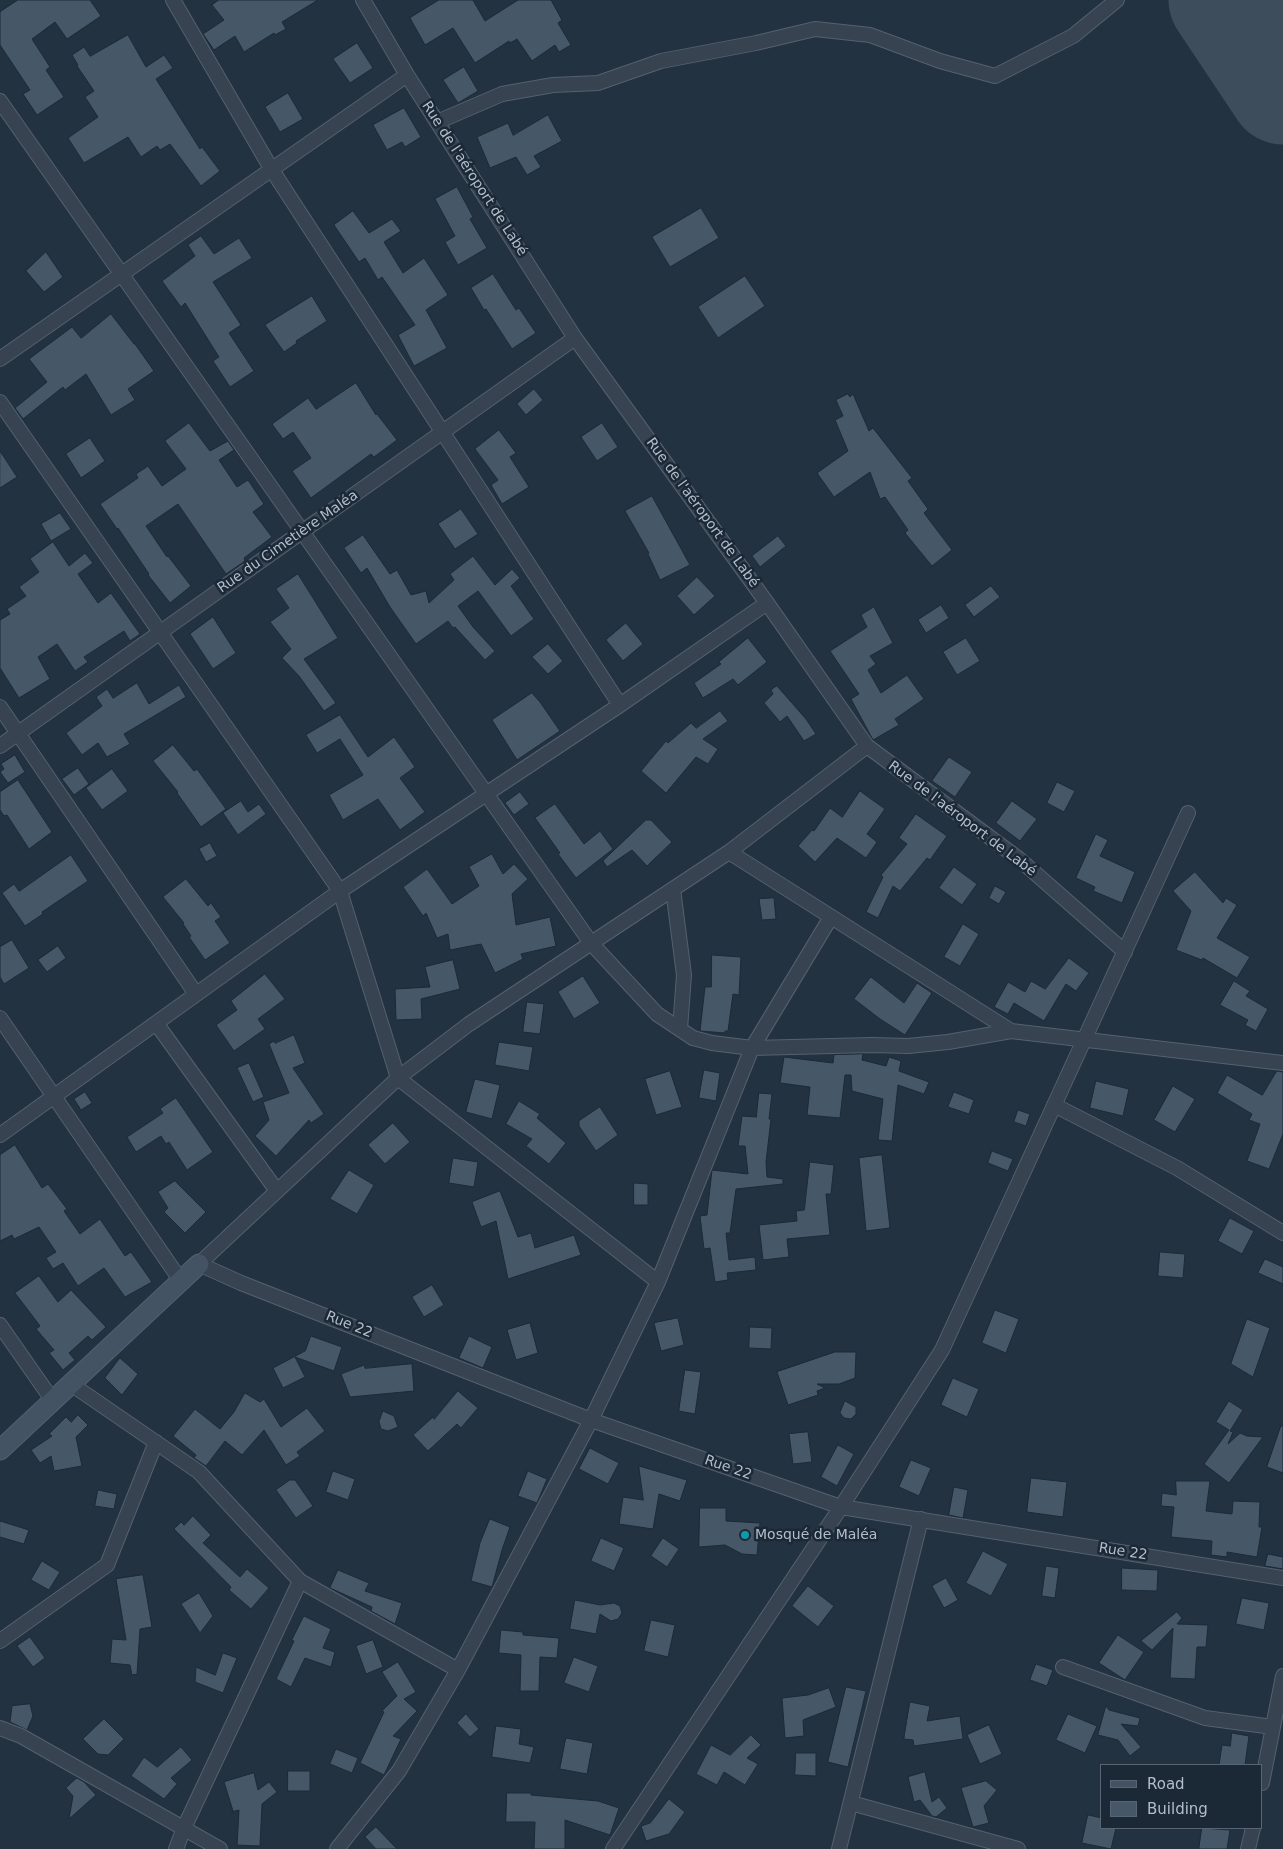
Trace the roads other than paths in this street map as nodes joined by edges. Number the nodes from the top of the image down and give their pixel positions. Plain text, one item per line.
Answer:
1 (173, 0) edge
2 (363, 0) edge
3 (1117, 0) edge
4 (408, 75) junction
5 (0, 101) edge
6 (437, 122) junction
7 (272, 170) junction
8 (122, 274) junction
9 (576, 338) junction
10 (0, 360) edge
11 (0, 402) edge
12 (443, 432) junction
13 (302, 532) junction
14 (767, 602) junction
15 (160, 633) junction
16 (620, 705) junction
17 (0, 706) edge
18 (18, 733) junction
19 (0, 746) edge
20 (867, 746) junction
21 (486, 794) junction
22 (1188, 813) dead end
23 (729, 852) junction
24 (673, 889) junction
25 (340, 891) junction
26 (832, 917) junction
27 (591, 943) junction
28 (1125, 952) junction
29 (196, 994) junction
30 (0, 1018) edge
31 (156, 1023) junction
32 (680, 1030) junction
33 (1011, 1031) junction
34 (1084, 1040) junction
35 (752, 1048) junction
36 (1283, 1064) edge
37 (398, 1078) junction
38 (54, 1096) junction
39 (1054, 1105) junction
40 (0, 1135) edge
41 (277, 1191) junction
42 (1283, 1234) edge
43 (199, 1264) junction
44 (181, 1280) junction
45 (658, 1282) junction
46 (0, 1325) edge
47 (70, 1384) junction
48 (53, 1401) junction
49 (591, 1420) junction
50 (156, 1442) junction
51 (0, 1450) edge
52 (841, 1507) junction
53 (921, 1519) junction
54 (1283, 1578) edge
55 (300, 1581) junction
56 (0, 1641) edge
57 (1063, 1667) dead end
58 (458, 1670) junction
59 (1283, 1676) edge
60 (1273, 1726) junction
61 (0, 1728) edge
62 (1263, 1779) edge
63 (850, 1803) junction
64 (184, 1828) junction
65 (1253, 1829) edge
66 (176, 1849) edge
67 (220, 1849) edge
68 (337, 1849) edge
69 (613, 1849) edge
70 (839, 1849) edge
71 (1018, 1849) edge
72 (1248, 1849) edge

1 - 7 street
2 - 4 street, Rue de l'aéroport de Labé
3 - 6 street
4 - 6 street, Rue de l'aéroport de Labé
4 - 7 street
5 - 8 street
6 - 9 street, Rue de l'aéroport de Labé
7 - 8 street
7 - 12 street
8 - 10 street
8 - 13 street
9 - 12 street, Rue du Cimetière Maléa
9 - 14 street, Rue de l'aéroport de Labé
11 - 15 street
12 - 13 street, Rue du Cimetière Maléa
12 - 16 street
13 - 15 street, Rue du Cimetière Maléa
13 - 21 street
14 - 16 street
14 - 20 street, Rue de l'aéroport de Labé
15 - 18 street, Rue du Cimetière Maléa
15 - 25 street
16 - 21 street
17 - 18 street
18 - 19 street, Rue du Cimetière Maléa
18 - 29 street
20 - 23 street
20 - 28 street, Rue de l'aéroport de Labé
21 - 25 street
21 - 27 street
22 - 28 street
23 - 24 street
23 - 26 street
24 - 27 street
24 - 32 street
25 - 29 street
25 - 37 street
26 - 33 street
26 - 35 street
27 - 32 street
27 - 37 street
28 - 34 street
29 - 31 street
30 - 38 street
31 - 38 street
31 - 41 street
32 - 35 street
33 - 34 street
33 - 35 street
34 - 36 street
34 - 39 street
35 - 45 street
37 - 41 street
37 - 45 street
38 - 40 street
38 - 44 street
39 - 42 street
39 - 52 street
41 - 43 street
43 - 44 street
43 - 49 street, Rue 22
44 - 47 street
45 - 49 street
46 - 48 street
47 - 48 street
47 - 50 street
48 - 51 street
49 - 52 street, Rue 22
49 - 58 street
50 - 55 street
50 - 56 street
52 - 53 street, Rue 22
52 - 69 street
53 - 54 street, Rue 22
53 - 63 street
55 - 58 street
55 - 64 street
57 - 60 street
58 - 68 street
59 - 60 street
60 - 62 street
61 - 64 street
63 - 70 street
63 - 71 street
64 - 66 street
64 - 67 street
65 - 72 street

